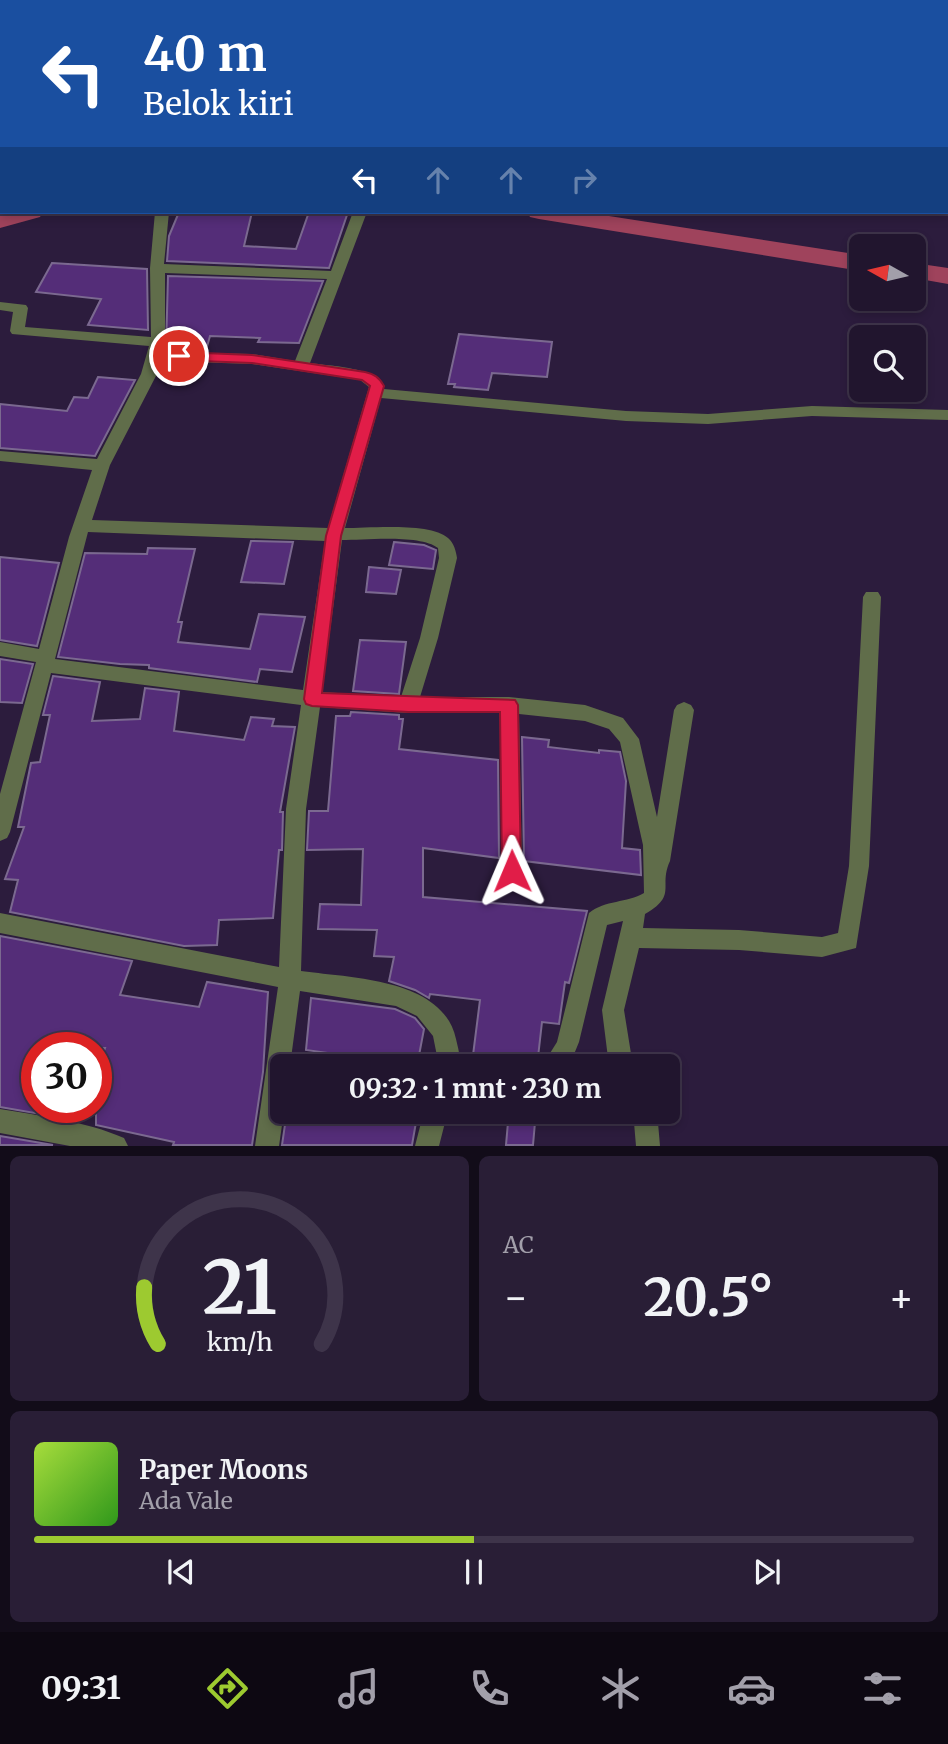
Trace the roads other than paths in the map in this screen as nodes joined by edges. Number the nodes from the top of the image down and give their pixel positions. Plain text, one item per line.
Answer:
1 (162, 214) edge
2 (359, 214) edge
3 (157, 268) junction
4 (337, 275) junction
5 (0, 306) edge
6 (156, 349) junction
7 (301, 366) junction
8 (376, 393) junction
9 (948, 415) edge
10 (0, 456) edge
11 (102, 465) junction
12 (82, 526) junction
13 (334, 536) junction
14 (872, 597) dead end
15 (0, 649) edge
16 (45, 661) junction
17 (312, 699) junction
18 (408, 705) junction
19 (509, 705) junction
20 (684, 710) dead end
21 (0, 832) edge
22 (512, 871) dead end
23 (656, 882) junction
24 (635, 909) junction
25 (0, 923) edge
26 (631, 939) junction
27 (290, 979) junction
28 (450, 1054) edge
29 (563, 1054) edge
30 (619, 1054) edge
31 (0, 1121) edge
32 (433, 1124) edge
33 (646, 1124) edge
34 (116, 1146) edge
35 (267, 1146) edge
36 (427, 1146) edge
37 (648, 1146) edge

1 - 3 street
2 - 4 street
3 - 4 street
3 - 6 street
4 - 7 street
5 - 6 street
6 - 7 street
6 - 11 street
7 - 8 street
8 - 9 street
8 - 13 street
10 - 11 street
11 - 12 street
12 - 13 street
12 - 16 street
13 - 17 street
13 - 18 street
14 - 26 street
15 - 16 street
16 - 17 street
16 - 21 street
17 - 18 street
17 - 27 street
18 - 19 street
19 - 22 street
19 - 23 street
20 - 23 street
23 - 24 street
24 - 26 street
24 - 29 street
25 - 27 street
26 - 30 street
27 - 28 street
27 - 35 street
31 - 34 street
32 - 36 street
33 - 37 street

